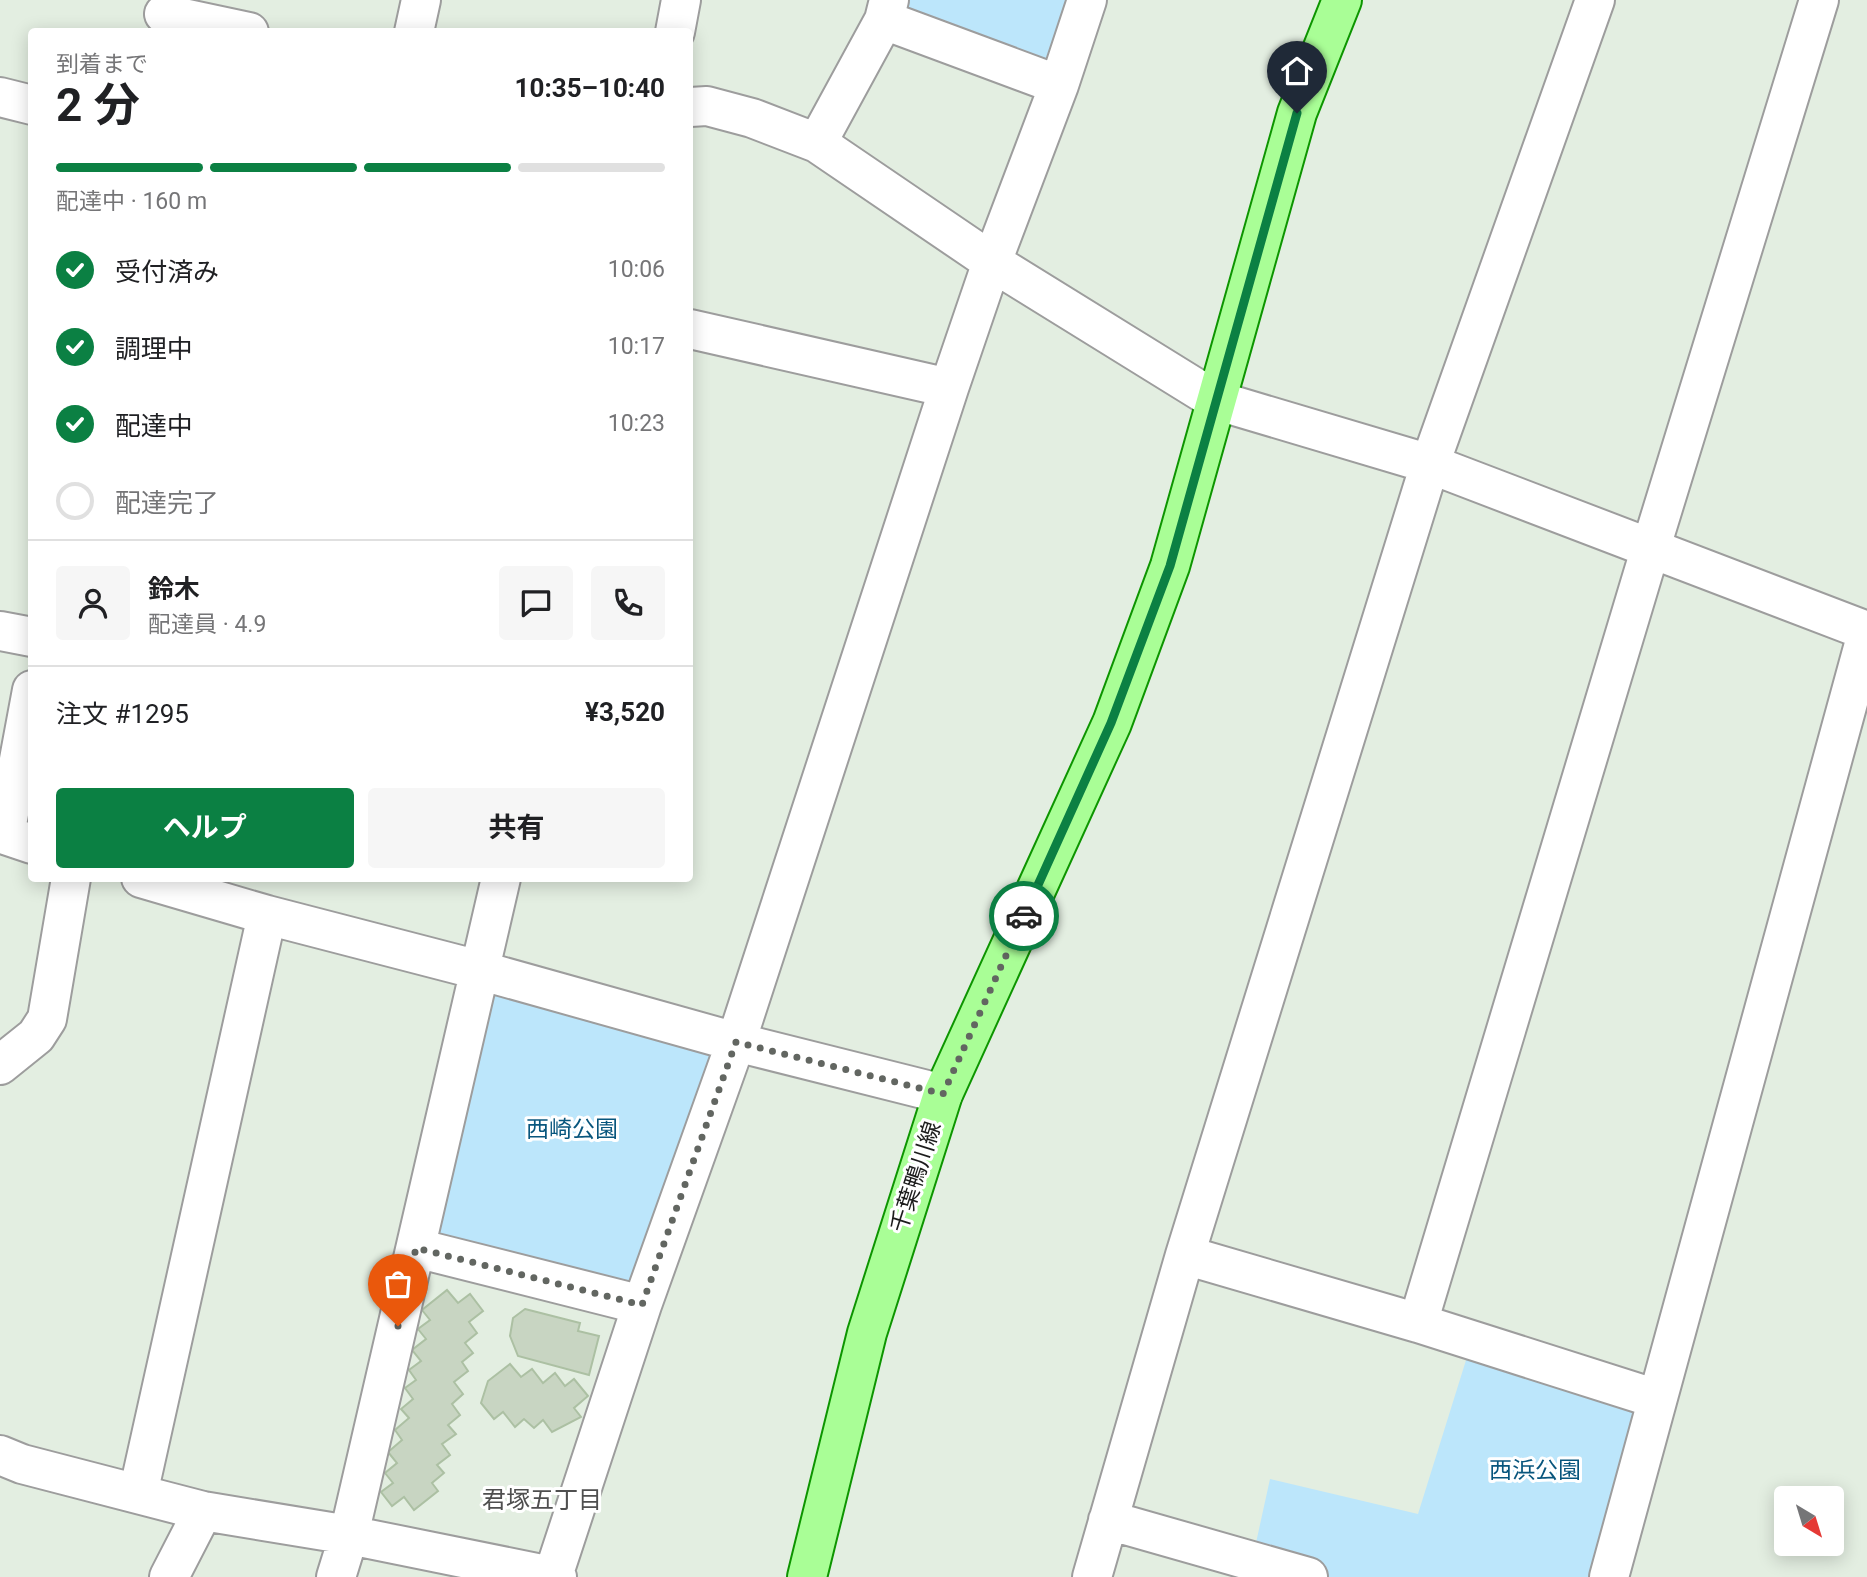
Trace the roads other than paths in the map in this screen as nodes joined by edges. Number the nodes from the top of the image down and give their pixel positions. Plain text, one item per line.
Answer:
1 (421, 0) edge
2 (681, 0) edge
3 (1087, 0) edge
4 (1342, 0) edge
5 (1595, 0) edge
6 (1819, 0) edge
7 (886, 10) edge
8 (163, 15) edge
9 (229, 28) edge
10 (415, 28) edge
11 (677, 28) edge
12 (1059, 85) junction
13 (0, 97) edge
14 (28, 104) edge
15 (693, 107) edge
16 (817, 143) junction
17 (992, 262) junction
18 (693, 329) edge
19 (949, 388) junction
20 (1215, 400) junction
21 (1430, 464) junction
22 (1651, 547) junction
23 (0, 631) edge
24 (1867, 632) edge
25 (28, 636) edge
26 (28, 711) edge
27 (28, 843) edge
28 (70, 882) edge
29 (155, 882) edge
30 (500, 882) edge
31 (267, 915) junction
32 (479, 970) junction
33 (736, 1042) junction
34 (0, 1065) edge
35 (943, 1094) junction
36 (416, 1248) junction
37 (1185, 1255) junction
38 (642, 1305) junction
39 (1418, 1323) junction
40 (1657, 1399) junction
41 (0, 1455) edge
42 (138, 1494) junction
43 (203, 1511) junction
44 (1108, 1520) junction
45 (349, 1535) junction
46 (555, 1576) edge
47 (169, 1577) edge
48 (336, 1577) edge
49 (807, 1577) edge
50 (1092, 1577) edge
51 (1308, 1577) edge
52 (1609, 1577) edge

1 - 10 street
2 - 11 street
3 - 12 street
4 - 20 main road, 千葉鴨川線
5 - 21 street
6 - 22 street
7 - 12 street
7 - 16 street
8 - 9 street
12 - 17 street
13 - 14 street
15 - 16 street
16 - 17 street
17 - 19 street
17 - 20 street
18 - 19 street
19 - 33 street
20 - 21 street
20 - 35 main road, 千葉鴨川線
21 - 22 street
21 - 37 street
22 - 24 street
22 - 39 street
23 - 25 street
24 - 40 street
26 - 27 street
28 - 34 street
29 - 31 street
30 - 32 street
31 - 32 street
31 - 42 street
32 - 33 street
32 - 36 street
33 - 35 street
33 - 38 street
35 - 49 main road, 千葉鴨川線
36 - 38 street
36 - 45 street
37 - 39 street
37 - 44 street
38 - 46 street
39 - 40 street
40 - 52 street
41 - 42 street
42 - 43 street
43 - 45 street
43 - 47 street
44 - 50 street
44 - 51 street
45 - 46 street
45 - 48 street

